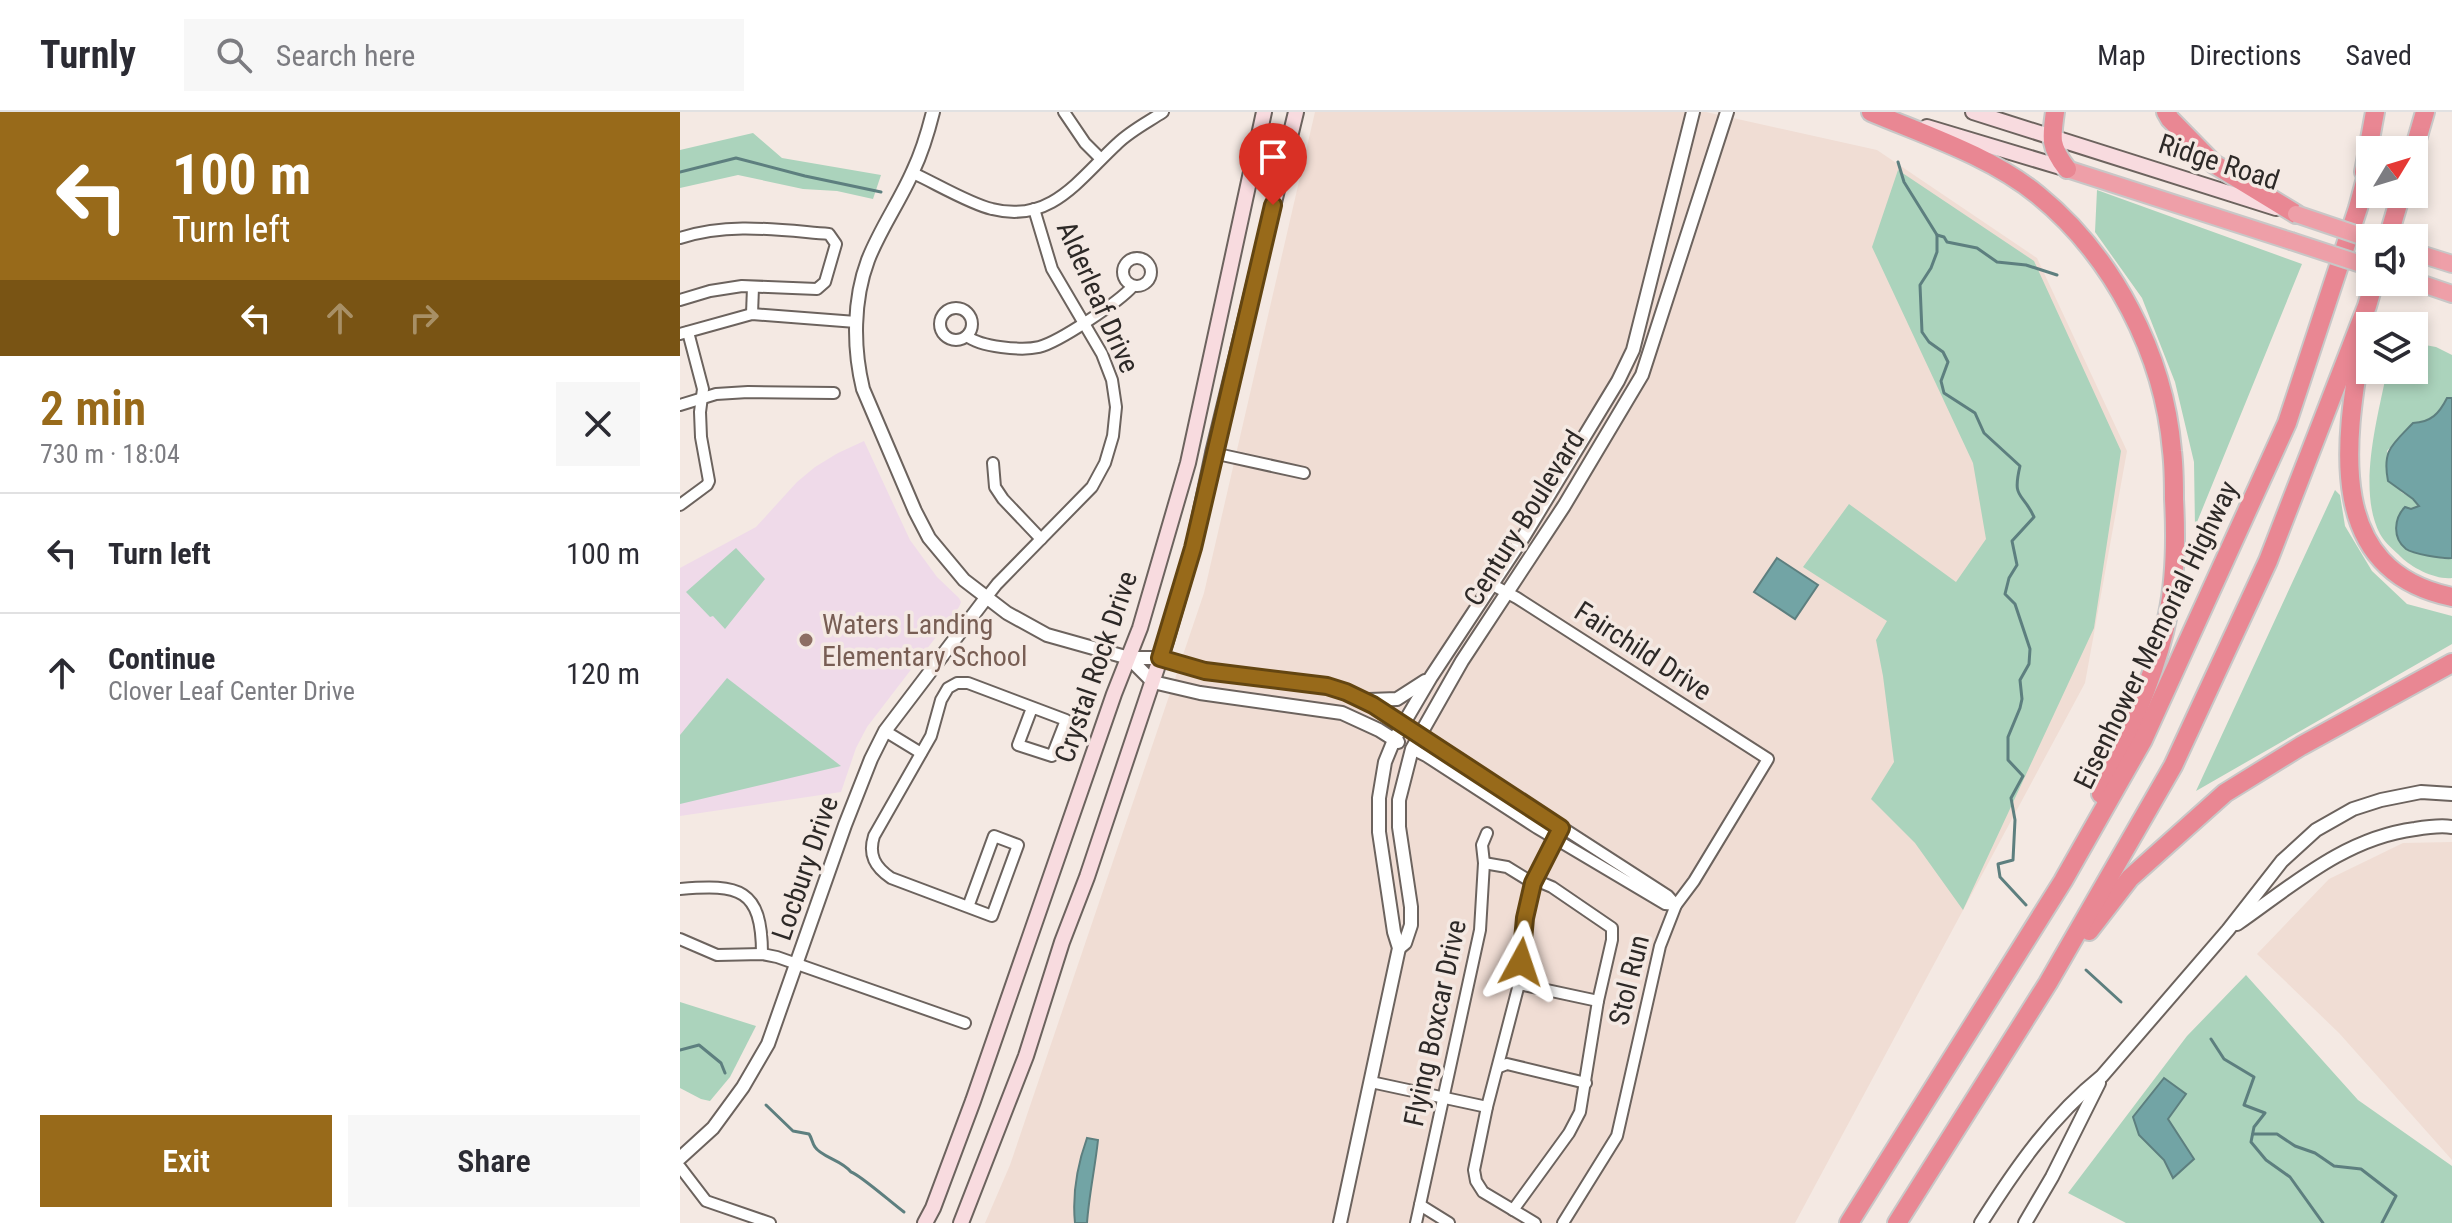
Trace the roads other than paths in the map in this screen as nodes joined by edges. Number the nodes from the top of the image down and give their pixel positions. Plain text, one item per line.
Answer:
1 (933, 112) edge
2 (1064, 112) edge
3 (1163, 112) edge
4 (1264, 112) edge
5 (1296, 112) edge
6 (1693, 112) edge
7 (1727, 112) edge
8 (1871, 112) edge
9 (1877, 112) edge
10 (1973, 112) edge
11 (2055, 112) edge
12 (2166, 112) edge
13 (2375, 112) edge
14 (2384, 112) edge
15 (2425, 112) edge
16 (2052, 136) junction
17 (2371, 136) edge
18 (2377, 136) edge
19 (2418, 136) edge
20 (1101, 159) junction
21 (2067, 169) junction
22 (913, 173) junction
23 (2358, 208) edge
24 (1034, 209) junction
25 (2296, 214) junction
26 (2356, 234) edge
27 (680, 238) edge
28 (2428, 257) edge
29 (2356, 262) edge
30 (2452, 264) edge
31 (1133, 286) dead end
32 (2428, 286) edge
33 (753, 287) junction
34 (2452, 294) edge
35 (2370, 296) edge
36 (680, 300) edge
37 (2367, 306) junction
38 (752, 314) junction
39 (856, 322) junction
40 (1084, 323) junction
41 (684, 333) edge
42 (967, 336) dead end
43 (834, 393) dead end
44 (701, 399) junction
45 (680, 405) edge
46 (1213, 453) junction
47 (993, 463) dead end
48 (1304, 473) dead end
49 (680, 505) edge
50 (1041, 539) junction
51 (1491, 584) junction
52 (1507, 592) junction
53 (2452, 597) edge
54 (986, 598) junction
55 (1129, 658) junction
56 (1160, 658) junction
57 (2452, 663) edge
58 (1431, 677) junction
59 (1153, 682) junction
60 (1363, 699) junction
61 (1032, 708) junction
62 (1403, 723) junction
63 (885, 731) junction
64 (1419, 735) junction
65 (1394, 740) junction
66 (1412, 749) junction
67 (921, 753) junction
68 (1768, 759) joint
69 (2452, 794) edge
70 (2452, 827) edge
71 (1487, 833) dead end
72 (1559, 834) junction
73 (1484, 863) junction
74 (2063, 881) junction
75 (1533, 883) junction
76 (680, 889) edge
77 (1676, 905) junction
78 (968, 907) junction
79 (2228, 930) junction
80 (680, 939) edge
81 (1399, 948) junction
82 (762, 954) junction
83 (797, 964) junction
84 (2048, 983) junction
85 (1519, 984) junction
86 (1598, 1001) junction
87 (965, 1023) dead end
88 (1499, 1067) junction
89 (2102, 1076) junction
90 (1371, 1082) junction
91 (1586, 1083) junction
92 (1444, 1098) junction
93 (1487, 1107) junction
94 (680, 1158) edge
95 (680, 1167) edge
96 (1420, 1205) junction
97 (1513, 1210) junction
98 (770, 1223) edge
99 (925, 1223) edge
100 (961, 1223) edge
101 (1340, 1223) edge
102 (1416, 1223) edge
103 (1449, 1223) edge
104 (1535, 1223) edge
105 (1563, 1223) edge
106 (1849, 1223) edge
107 (1897, 1223) edge
108 (1981, 1223) edge
109 (2025, 1223) edge

1 - 22 street
2 - 20 street
3 - 20 street
4 - 55 main road, Crystal Rock Drive
5 - 46 main road, Crystal Rock Drive
6 - 51 street, Century Boulevard
7 - 52 street, Century Boulevard
8 - 74 highway
9 - 21 main road
10 - 16 main road, Ridge Road
11 - 16 highway
12 - 25 highway
13 - 17 highway
14 - 18 highway
15 - 19 highway
16 - 21 highway
16 - 25 main road, Ridge Road
20 - 24 street
21 - 29 highway, Ridge Road, bridge
22 - 24 street
22 - 39 street
23 - 74 highway, Eisenhower Memorial Highway
24 - 40 street, Alderleaf Drive
25 - 26 highway, Ridge Road, bridge
27 - 33 street
28 - 30 highway
31 - 40 street
32 - 34 highway
33 - 36 street
33 - 38 street
35 - 37 highway
37 - 53 highway
37 - 84 highway
38 - 39 street
38 - 41 street
39 - 54 street
40 - 42 street
40 - 50 street, Alderleaf Drive
41 - 44 street
43 - 44 street
44 - 45 street
44 - 49 street
46 - 48 street
46 - 56 main road, Crystal Rock Drive
47 - 50 street
50 - 54 street, Alderleaf Drive
51 - 52 street, Fairchild Drive
51 - 58 street, Century Boulevard
52 - 64 street, Century Boulevard
52 - 68 street, Fairchild Drive
54 - 55 street
54 - 63 street, Locbury Drive
55 - 56 street
55 - 59 street
55 - 99 main road, Crystal Rock Drive
56 - 59 main road, Crystal Rock Drive
56 - 60 street
57 - 84 highway
58 - 60 street
58 - 62 street, Century Boulevard
59 - 65 street
59 - 100 main road, Crystal Rock Drive
60 - 62 street
61 - 61 street
61 - 67 street
62 - 64 street
62 - 65 street, Century Boulevard
63 - 67 street
63 - 83 street, Locbury Drive
64 - 66 street, Century Boulevard
64 - 72 street
65 - 66 street
65 - 81 street, Century Boulevard
66 - 72 street
66 - 81 street, Century Boulevard
67 - 78 street
68 - 77 street, Stol Run
69 - 79 street
70 - 79 street
71 - 73 street, Flying Boxcar Drive
72 - 75 street
72 - 77 street
73 - 75 street
73 - 92 street, Flying Boxcar Drive
74 - 106 highway, Eisenhower Memorial Highway
75 - 85 street
75 - 86 street
76 - 82 street
77 - 105 street, Stol Run
78 - 78 street
79 - 89 street
80 - 82 street
81 - 90 street, Century Boulevard
82 - 83 street
83 - 87 street
83 - 94 street, Locbury Drive
84 - 107 highway
85 - 86 street
85 - 88 street
86 - 91 street
88 - 91 street
88 - 93 street
89 - 108 street
89 - 109 street
90 - 92 street
90 - 101 street, Century Boulevard
91 - 97 street
92 - 93 street
92 - 96 street, Flying Boxcar Drive
93 - 97 street
95 - 98 street
96 - 102 street, Flying Boxcar Drive
96 - 103 street
97 - 104 street

